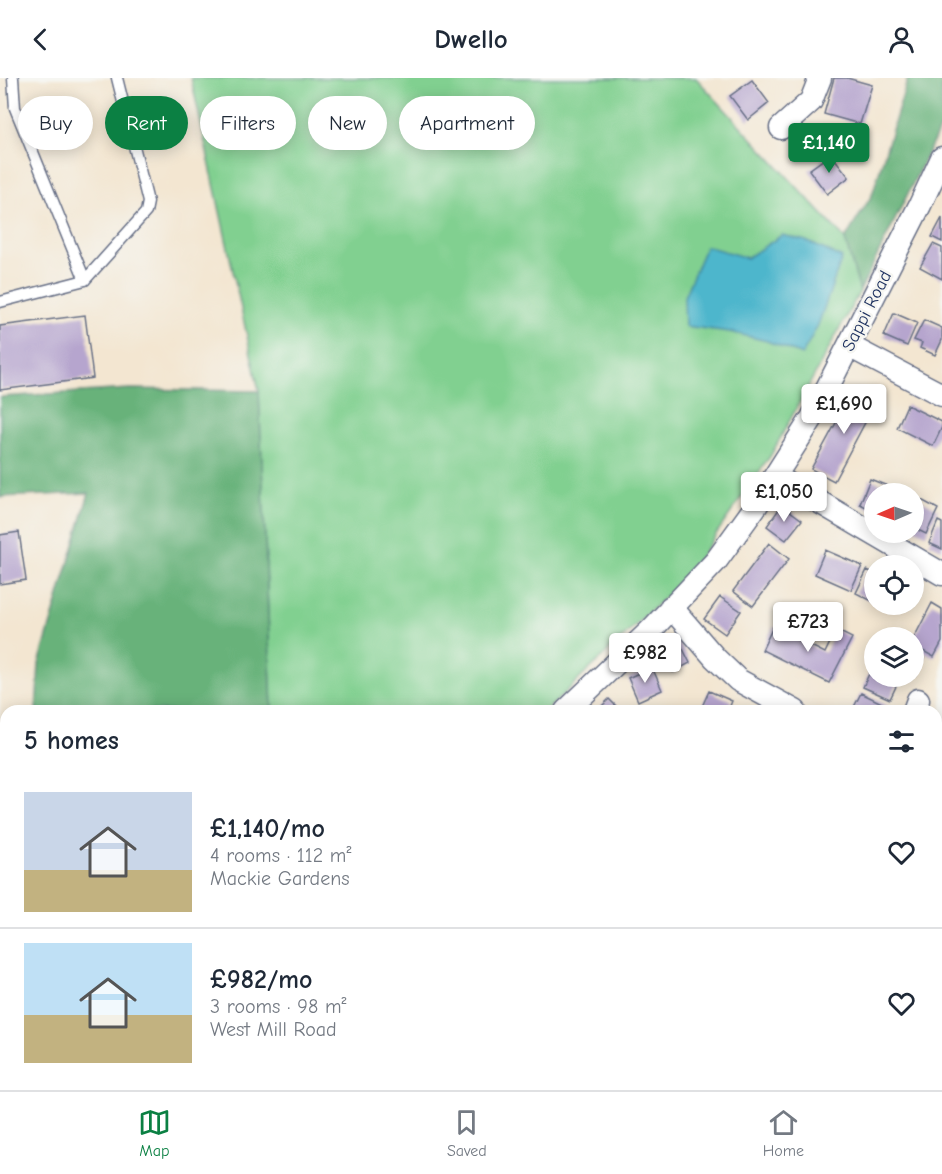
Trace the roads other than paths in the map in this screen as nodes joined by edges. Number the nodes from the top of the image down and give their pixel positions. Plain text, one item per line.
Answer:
1 (13, 78) edge
2 (117, 78) edge
3 (820, 78) edge
4 (781, 128) dead end
5 (942, 158) edge
6 (935, 190) edge
7 (85, 280) junction
8 (0, 302) edge
9 (849, 346) junction
10 (942, 394) edge
11 (776, 476) junction
12 (942, 574) edge
13 (671, 607) junction
14 (572, 705) edge
15 (784, 705) edge

1 - 7 lane
2 - 7 lane
3 - 4 street
5 - 6 street, Sappi Road
6 - 9 street, Sappi Road
7 - 8 lane
9 - 10 street
9 - 11 street, Sappi Road
11 - 12 street
11 - 13 street, Sappi Road
13 - 14 street, Sappi Road
13 - 15 street

